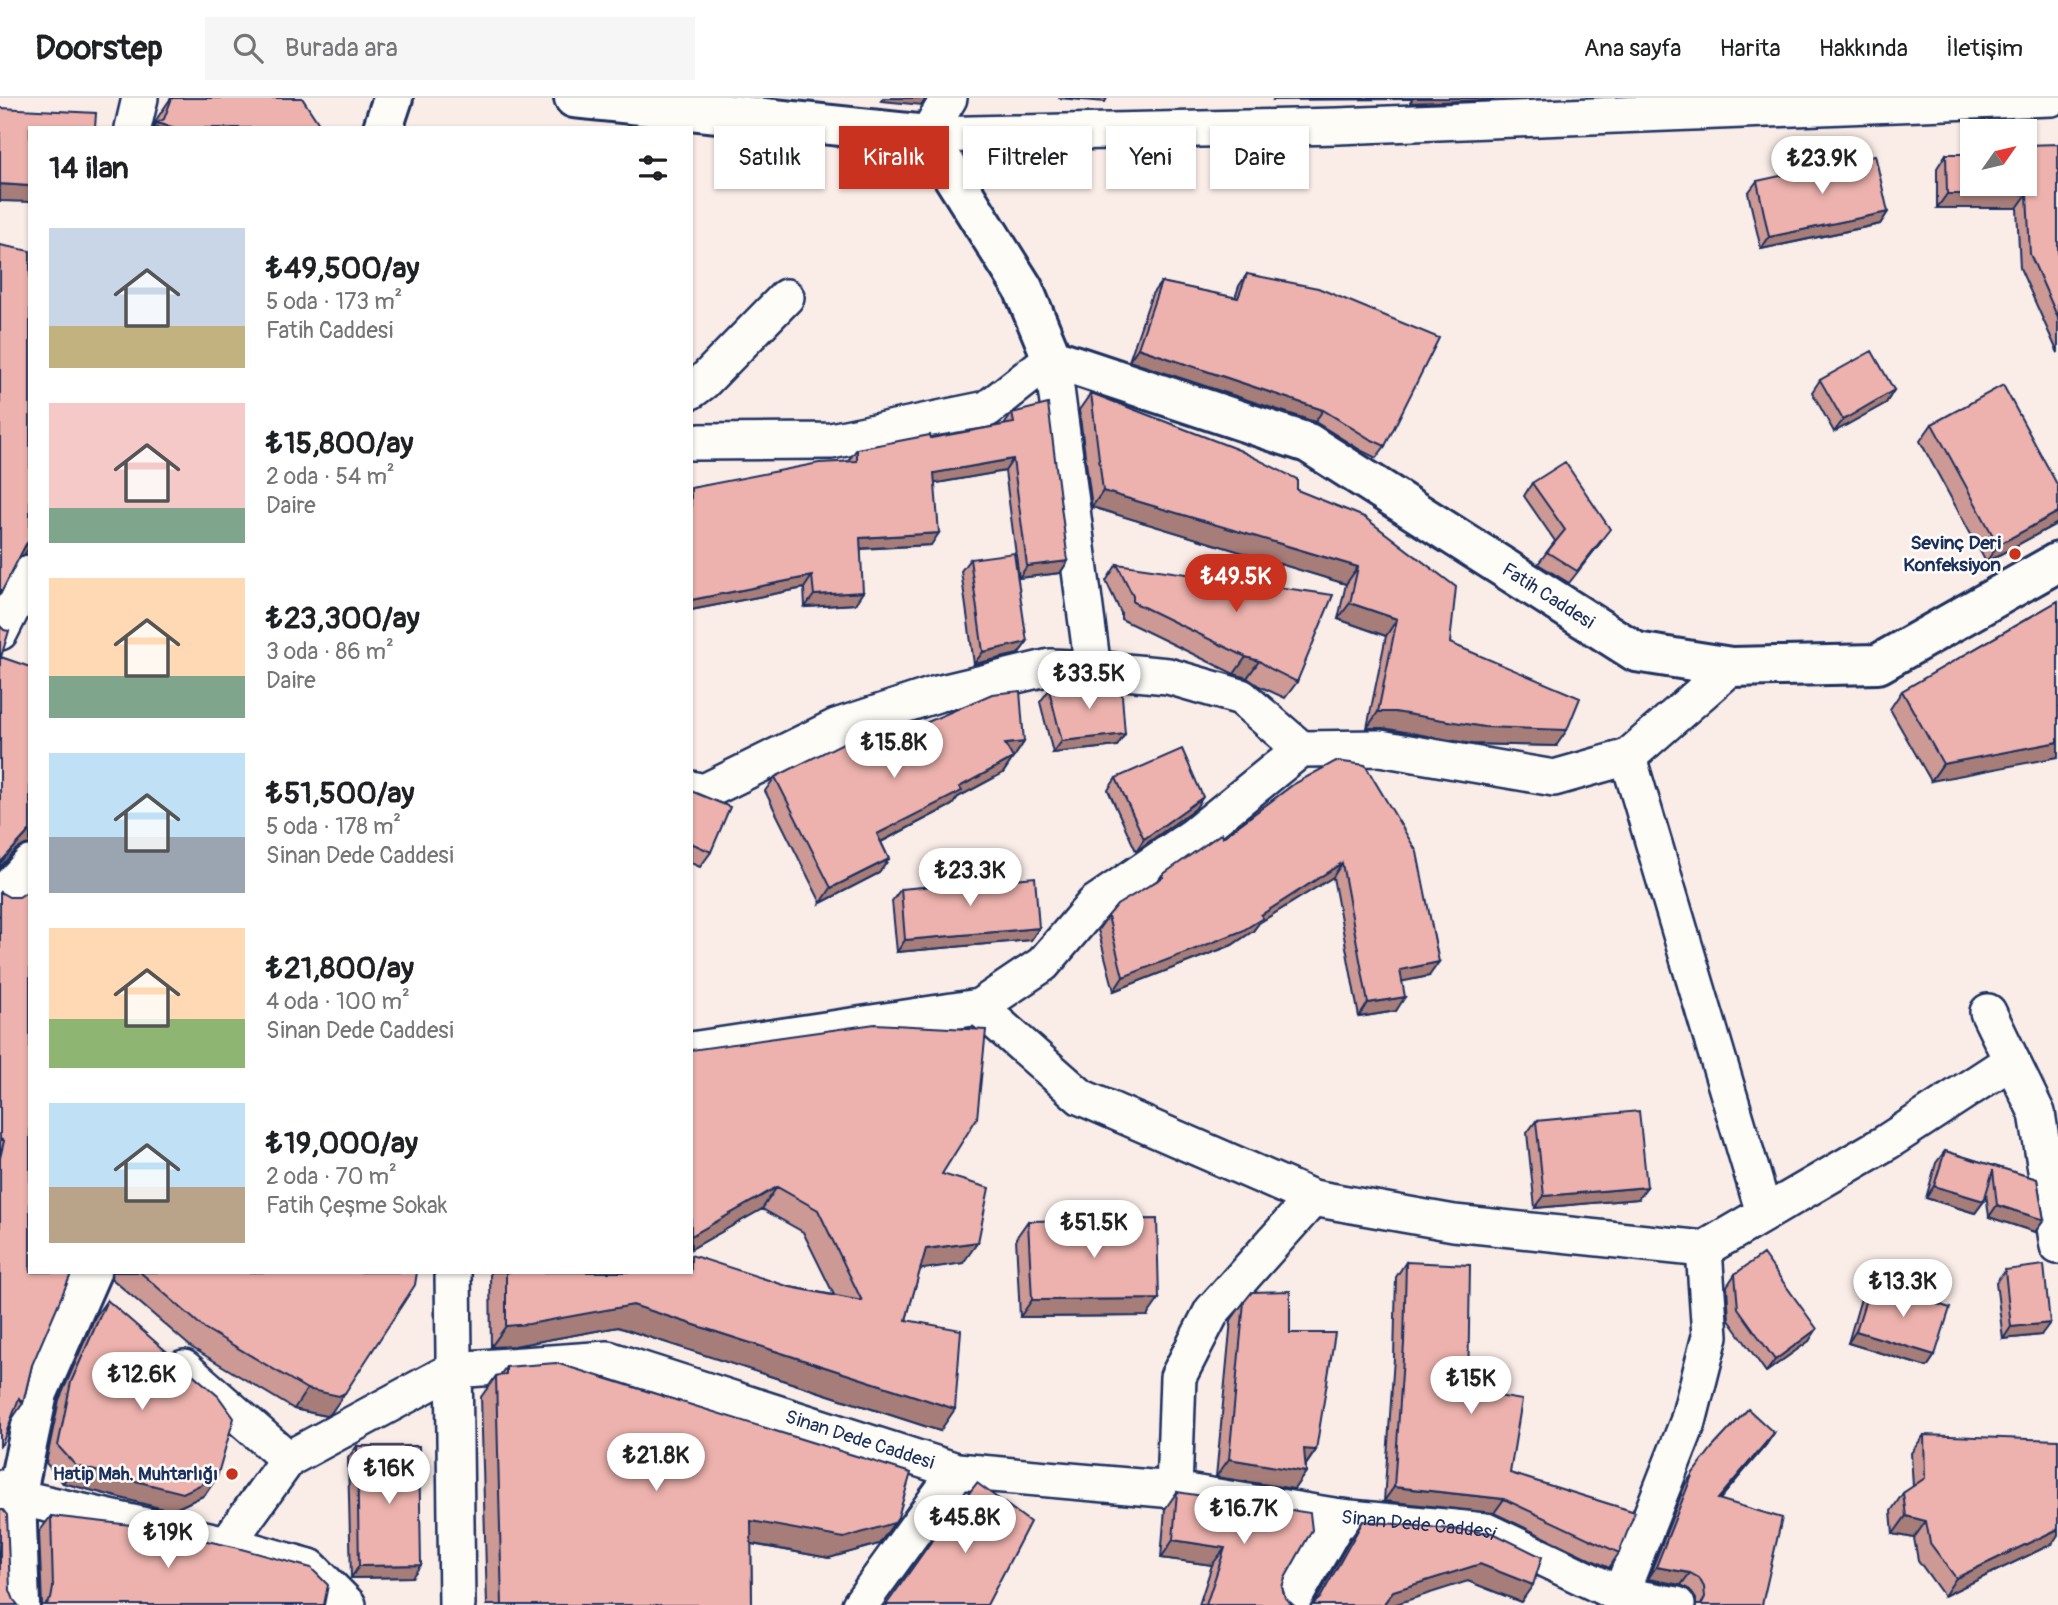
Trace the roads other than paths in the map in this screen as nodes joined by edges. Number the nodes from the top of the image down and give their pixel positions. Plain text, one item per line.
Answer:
1 (140, 98) edge
2 (393, 98) edge
3 (574, 98) edge
4 (949, 98) edge
5 (2041, 99) edge
6 (1652, 106) edge
7 (134, 126) edge
8 (384, 126) edge
9 (841, 126) edge
10 (932, 126) edge
11 (949, 135) edge
12 (949, 170) edge
13 (786, 297) dead end
14 (1052, 358) junction
15 (693, 390) edge
16 (693, 442) edge
17 (2058, 562) edge
18 (28, 577) edge
19 (0, 632) edge
20 (1731, 667) junction
21 (1093, 669) junction
22 (1301, 749) junction
23 (1628, 757) junction
24 (693, 789) edge
25 (28, 866) edge
26 (0, 897) edge
27 (979, 1007) junction
28 (1988, 1012) dead end
29 (693, 1051) edge
30 (2011, 1061) junction
31 (1313, 1198) junction
32 (1764, 1213) junction
33 (2058, 1246) edge
34 (1704, 1249) junction
35 (453, 1274) edge
36 (94, 1285) edge
37 (157, 1345) edge
38 (453, 1370) junction
39 (288, 1459) junction
40 (957, 1471) junction
41 (1174, 1490) junction
42 (8, 1492) edge
43 (1340, 1517) junction
44 (227, 1544) junction
45 (1620, 1600) edge
46 (20, 1605) edge
47 (348, 1605) edge
48 (457, 1605) edge
49 (860, 1605) edge
50 (1290, 1605) edge
51 (1677, 1605) edge

1 - 7 street
2 - 8 main road
3 - 9 main road
4 - 10 street
5 - 6 street
6 - 11 street
12 - 14 main road
13 - 15 street
14 - 16 street
14 - 20 main road, Fatih Caddesi
14 - 21 street
17 - 20 main road, Fatih Caddesi
18 - 19 street
20 - 23 street
21 - 22 street
21 - 24 street
22 - 23 street
22 - 27 street
23 - 32 street
25 - 26 street
27 - 29 street
27 - 31 street
28 - 30 street
30 - 32 street
30 - 33 street
31 - 34 street
31 - 41 street
32 - 34 street
34 - 45 street
35 - 38 street
36 - 42 main road
37 - 39 street
38 - 39 street
38 - 40 street, Sinan Dede Caddesi
38 - 48 street
39 - 44 street
40 - 41 street, Sinan Dede Caddesi
40 - 49 street
41 - 43 street, Sinan Dede Caddesi
42 - 44 street
42 - 46 main road
43 - 45 street, Sinan Dede Caddesi
43 - 50 street
44 - 47 street
45 - 51 street, Sinan Dede Caddesi

